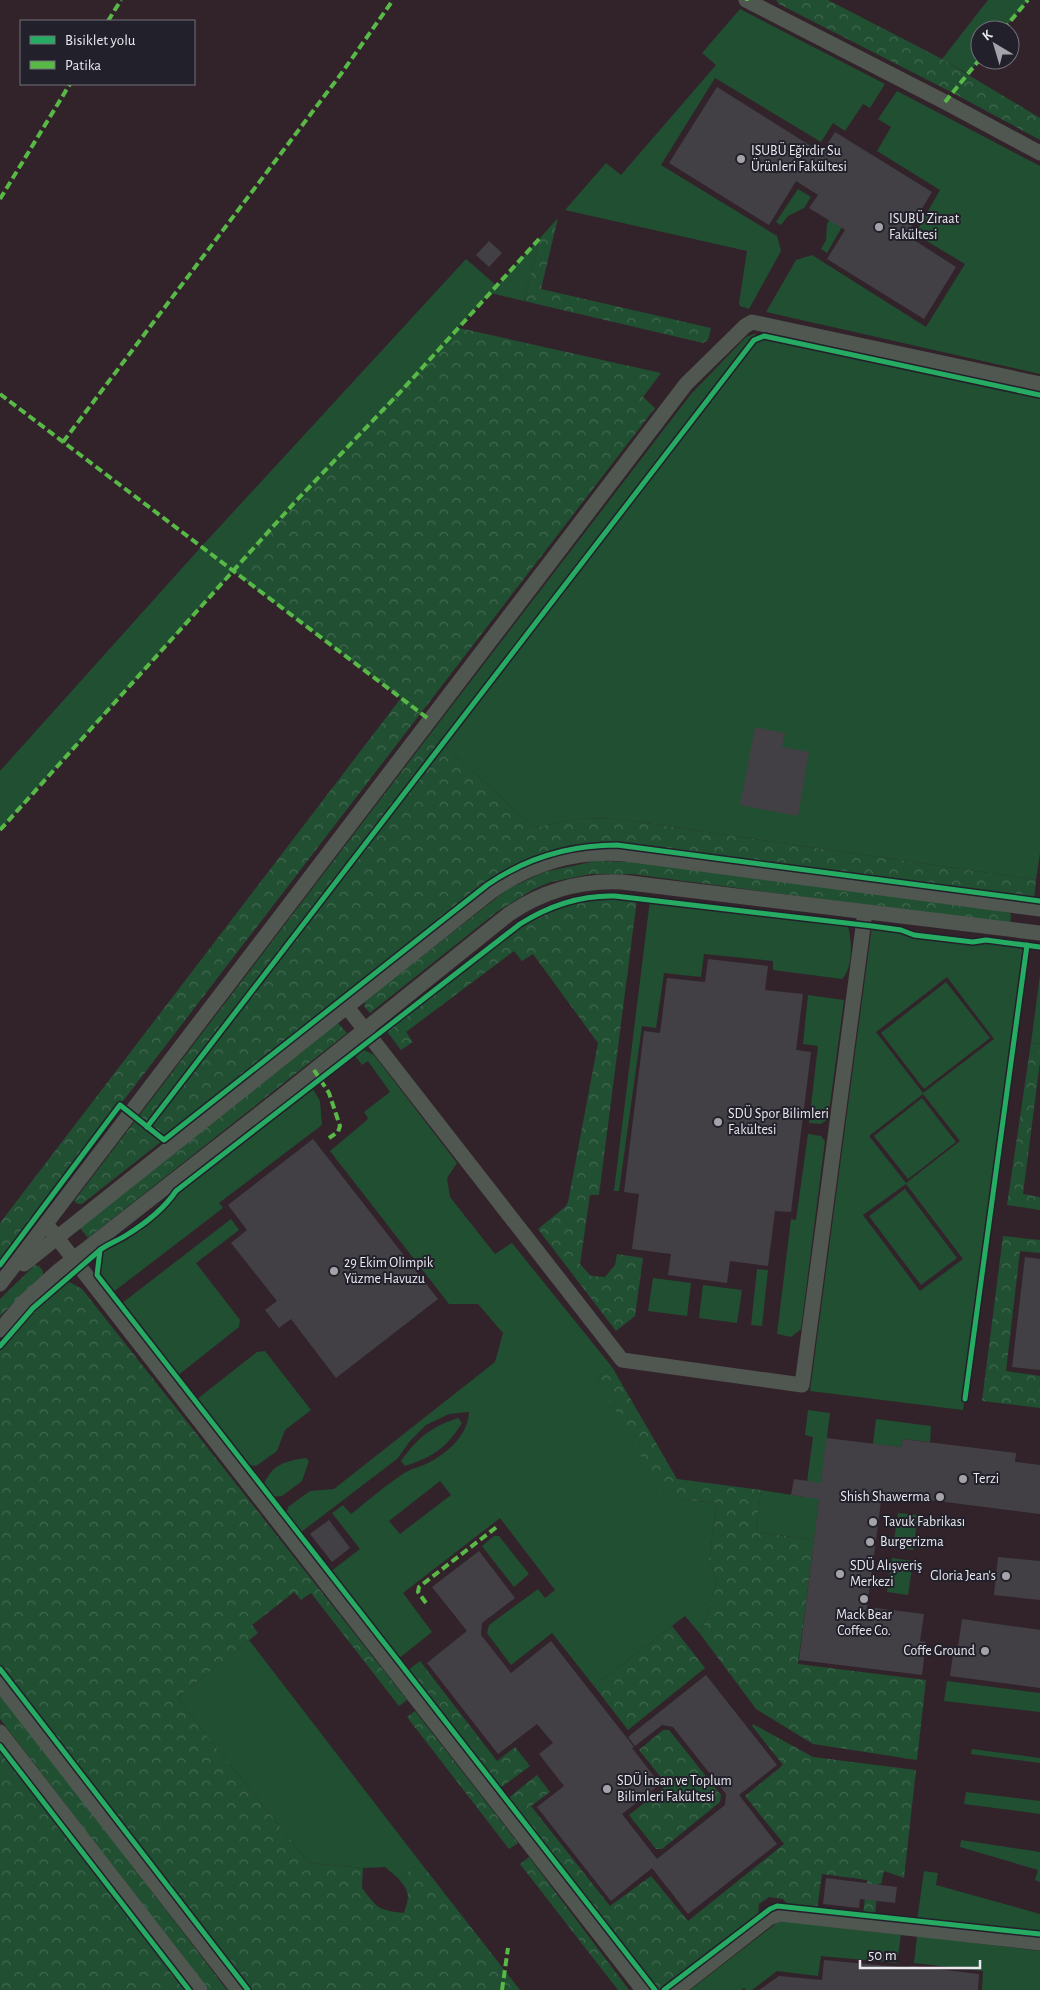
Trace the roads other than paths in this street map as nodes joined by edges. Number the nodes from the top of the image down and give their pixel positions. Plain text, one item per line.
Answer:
1 (746, 0) edge
2 (1040, 153) edge
3 (1040, 384) edge
4 (1040, 910) edge
5 (865, 912) junction
6 (1039, 933) edge
7 (347, 1007) junction
8 (365, 1029) junction
9 (50, 1217) junction
10 (55, 1237) junction
11 (73, 1260) junction
12 (0, 1285) edge
13 (0, 1330) edge
14 (0, 1684) edge
15 (0, 1732) edge
16 (1040, 1943) edge
17 (200, 1990) edge
18 (238, 1990) edge
19 (643, 1990) edge
20 (677, 1990) edge

1 - 2 street
3 - 9 street
4 - 6 street
4 - 7 street
5 - 6 street
5 - 8 street
5 - 8 street
7 - 8 street
7 - 10 street
8 - 11 street
9 - 10 street
9 - 12 street
10 - 11 street
10 - 12 street
11 - 13 street
11 - 19 street
14 - 18 street
15 - 17 street
16 - 20 street

